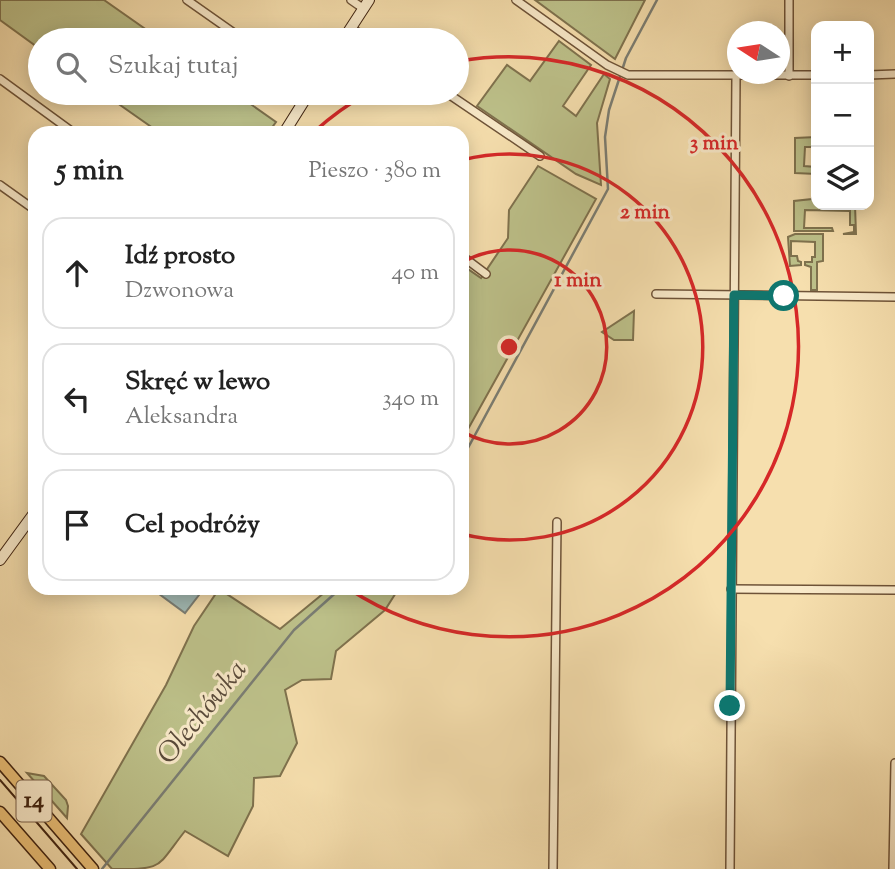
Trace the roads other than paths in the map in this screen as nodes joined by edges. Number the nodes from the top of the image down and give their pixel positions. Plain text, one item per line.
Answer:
1 (187, 0) edge
2 (351, 0) edge
3 (516, 0) edge
4 (789, 0) edge
5 (367, 4) edge
6 (789, 21) edge
7 (351, 27) edge
8 (227, 28) edge
9 (895, 74) edge
10 (811, 75) edge
11 (874, 75) edge
12 (727, 76) edge
13 (790, 76) edge
14 (0, 79) edge
15 (736, 84) edge
16 (28, 99) edge
17 (36, 105) edge
18 (302, 105) edge
19 (465, 105) edge
20 (64, 126) edge
21 (290, 126) edge
22 (540, 156) dead end
23 (0, 185) edge
24 (28, 205) edge
25 (469, 261) edge
26 (486, 274) dead end
27 (656, 294) dead end
28 (734, 295) junction
29 (895, 297) edge
30 (28, 522) edge
31 (557, 522) dead end
32 (0, 560) edge
33 (731, 589) junction
34 (895, 590) edge
35 (0, 762) edge
36 (895, 763) edge
37 (0, 812) edge
38 (50, 869) edge
39 (93, 869) edge
40 (553, 869) edge
41 (730, 869) edge
42 (894, 869) edge

1 - 8 street
2 - 5 street
3 - 12 street
4 - 6 street
5 - 7 street
9 - 11 street
10 - 13 street
14 - 16 street
15 - 28 street
17 - 20 street
18 - 21 street
19 - 22 street
23 - 24 street
25 - 26 street
27 - 28 street
28 - 29 street
28 - 33 street
30 - 32 street
31 - 40 street
33 - 34 street
33 - 41 street
35 - 39 main road, 14
36 - 42 street
37 - 38 main road, 14

